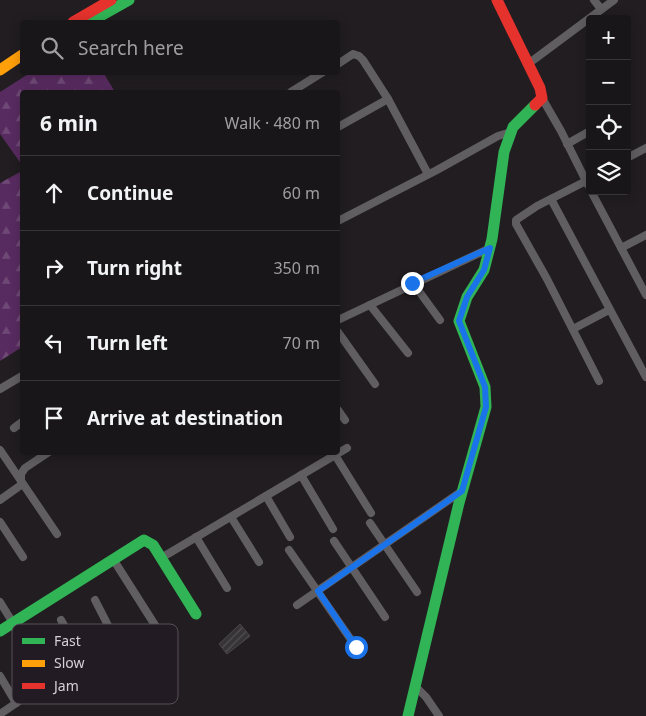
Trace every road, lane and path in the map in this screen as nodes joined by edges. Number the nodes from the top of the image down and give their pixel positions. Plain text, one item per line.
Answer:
1 (111, 0) edge
2 (129, 0) edge
3 (497, 0) edge
4 (594, 0) edge
5 (614, 0) edge
6 (601, 9) junction
7 (77, 20) edge
8 (94, 20) edge
9 (20, 56) edge
10 (340, 63) edge
11 (528, 64) junction
12 (20, 66) edge
13 (0, 70) edge
14 (318, 75) edge
15 (0, 80) edge
16 (294, 90) edge
17 (542, 98) junction
18 (388, 99) junction
19 (340, 126) edge
20 (511, 132) junction
21 (586, 133) edge
22 (567, 144) junction
23 (646, 148) edge
24 (631, 156) edge
25 (428, 174) junction
26 (586, 179) edge
27 (586, 186) edge
28 (594, 195) edge
29 (551, 199) junction
30 (340, 220) edge
31 (646, 235) edge
32 (490, 248) junction
33 (621, 248) junction
34 (412, 283) junction
35 (646, 295) edge
36 (370, 304) junction
37 (609, 310) junction
38 (340, 319) edge
39 (440, 320) dead end
40 (573, 330) junction
41 (340, 335) edge
42 (408, 353) dead end
43 (20, 377) edge
44 (646, 377) edge
45 (599, 381) dead end
46 (375, 384) dead end
47 (0, 390) edge
48 (340, 412) edge
49 (346, 420) dead end
50 (20, 424) edge
51 (14, 428) dead end
52 (347, 448) dead end
53 (0, 450) edge
54 (340, 452) edge
55 (44, 455) edge
56 (335, 455) joint
57 (301, 476) junction
58 (22, 482) junction
59 (462, 491) junction
60 (266, 496) junction
61 (0, 500) edge
62 (371, 513) dead end
63 (231, 517) junction
64 (0, 522) edge
65 (370, 523) dead end
66 (332, 529) dead end
67 (57, 534) dead end
68 (290, 537) dead end
69 (196, 538) junction
70 (334, 541) dead end
71 (385, 545) junction
72 (289, 550) dead end
73 (23, 557) dead end
74 (161, 558) junction
75 (112, 559) junction
76 (259, 562) dead end
77 (352, 567) junction
78 (227, 588) dead end
79 (318, 591) junction
80 (417, 592) dead end
81 (95, 600) dead end
82 (0, 602) edge
83 (297, 605) dead end
84 (196, 614) dead end
85 (385, 617) dead end
86 (61, 620) dead end
87 (13, 623) junction
88 (63, 624) edge
89 (107, 624) edge
90 (154, 624) edge
91 (0, 631) edge
92 (356, 647) dead end
93 (0, 676) edge
94 (415, 686) junction
95 (12, 696) edge
96 (15, 704) edge
97 (0, 714) edge
98 (408, 716) edge
99 (439, 716) edge

1 - 7 street
2 - 8 street
3 - 11 street
4 - 6 street
5 - 6 street
6 - 11 street
9 - 13 street
10 - 18 street
11 - 17 street
12 - 15 street
14 - 16 street
17 - 20 street
17 - 22 street
18 - 19 street
18 - 25 street
20 - 25 street
20 - 32 street
21 - 22 street
22 - 26 street
23 - 24 street
25 - 30 street
27 - 29 street
28 - 33 street
29 - 37 street
29 - 40 street
31 - 33 street
32 - 34 street
32 - 59 street
33 - 35 street
34 - 36 street
34 - 39 street
36 - 38 street
36 - 42 street
37 - 40 street
37 - 44 street
40 - 45 street
41 - 46 street
43 - 47 street
48 - 49 street
50 - 51 street
52 - 54 street
53 - 58 street
55 - 58 street
56 - 57 street
56 - 62 street
57 - 60 street
57 - 66 street
58 - 61 street
58 - 67 street
59 - 71 street
59 - 94 street
60 - 63 street
60 - 68 street
63 - 69 street
63 - 76 street
64 - 73 street
65 - 71 street
69 - 74 street
69 - 78 street
70 - 77 street
71 - 77 street
71 - 80 street
72 - 79 street
74 - 75 street
74 - 84 street
75 - 87 street
75 - 90 street
77 - 79 street
77 - 85 street
79 - 83 street
79 - 92 street
81 - 89 street
82 - 87 street
86 - 88 street
87 - 91 street
93 - 95 street
94 - 98 street
94 - 99 street
96 - 97 street

